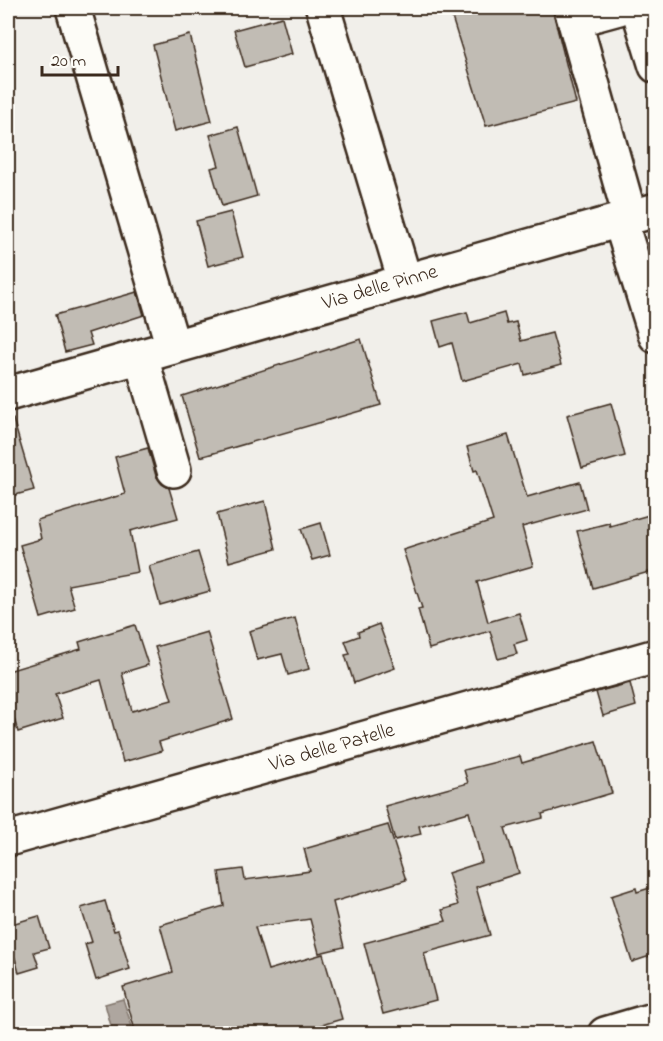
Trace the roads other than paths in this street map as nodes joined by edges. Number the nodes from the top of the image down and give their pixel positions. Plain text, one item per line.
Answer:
1 (73, 8) edge
2 (323, 8) edge
3 (619, 8) edge
4 (638, 8) edge
5 (573, 14) edge
6 (656, 66) edge
7 (635, 216) edge
8 (405, 281) junction
9 (656, 336) edge
10 (173, 347) junction
11 (141, 357) junction
12 (8, 394) edge
13 (174, 470) dead end
14 (656, 656) edge
15 (8, 839) edge
16 (656, 1019) edge
17 (605, 1034) edge

1 - 10 street
2 - 8 street
3 - 5 street
4 - 6 street
5 - 7 street
7 - 8 street, Via delle Pinne
7 - 9 street
8 - 10 street, Via delle Pinne
10 - 11 street, Via delle Pinne
11 - 12 street, Via delle Pinne
11 - 13 street
14 - 15 street, Via delle Patelle
16 - 17 street

